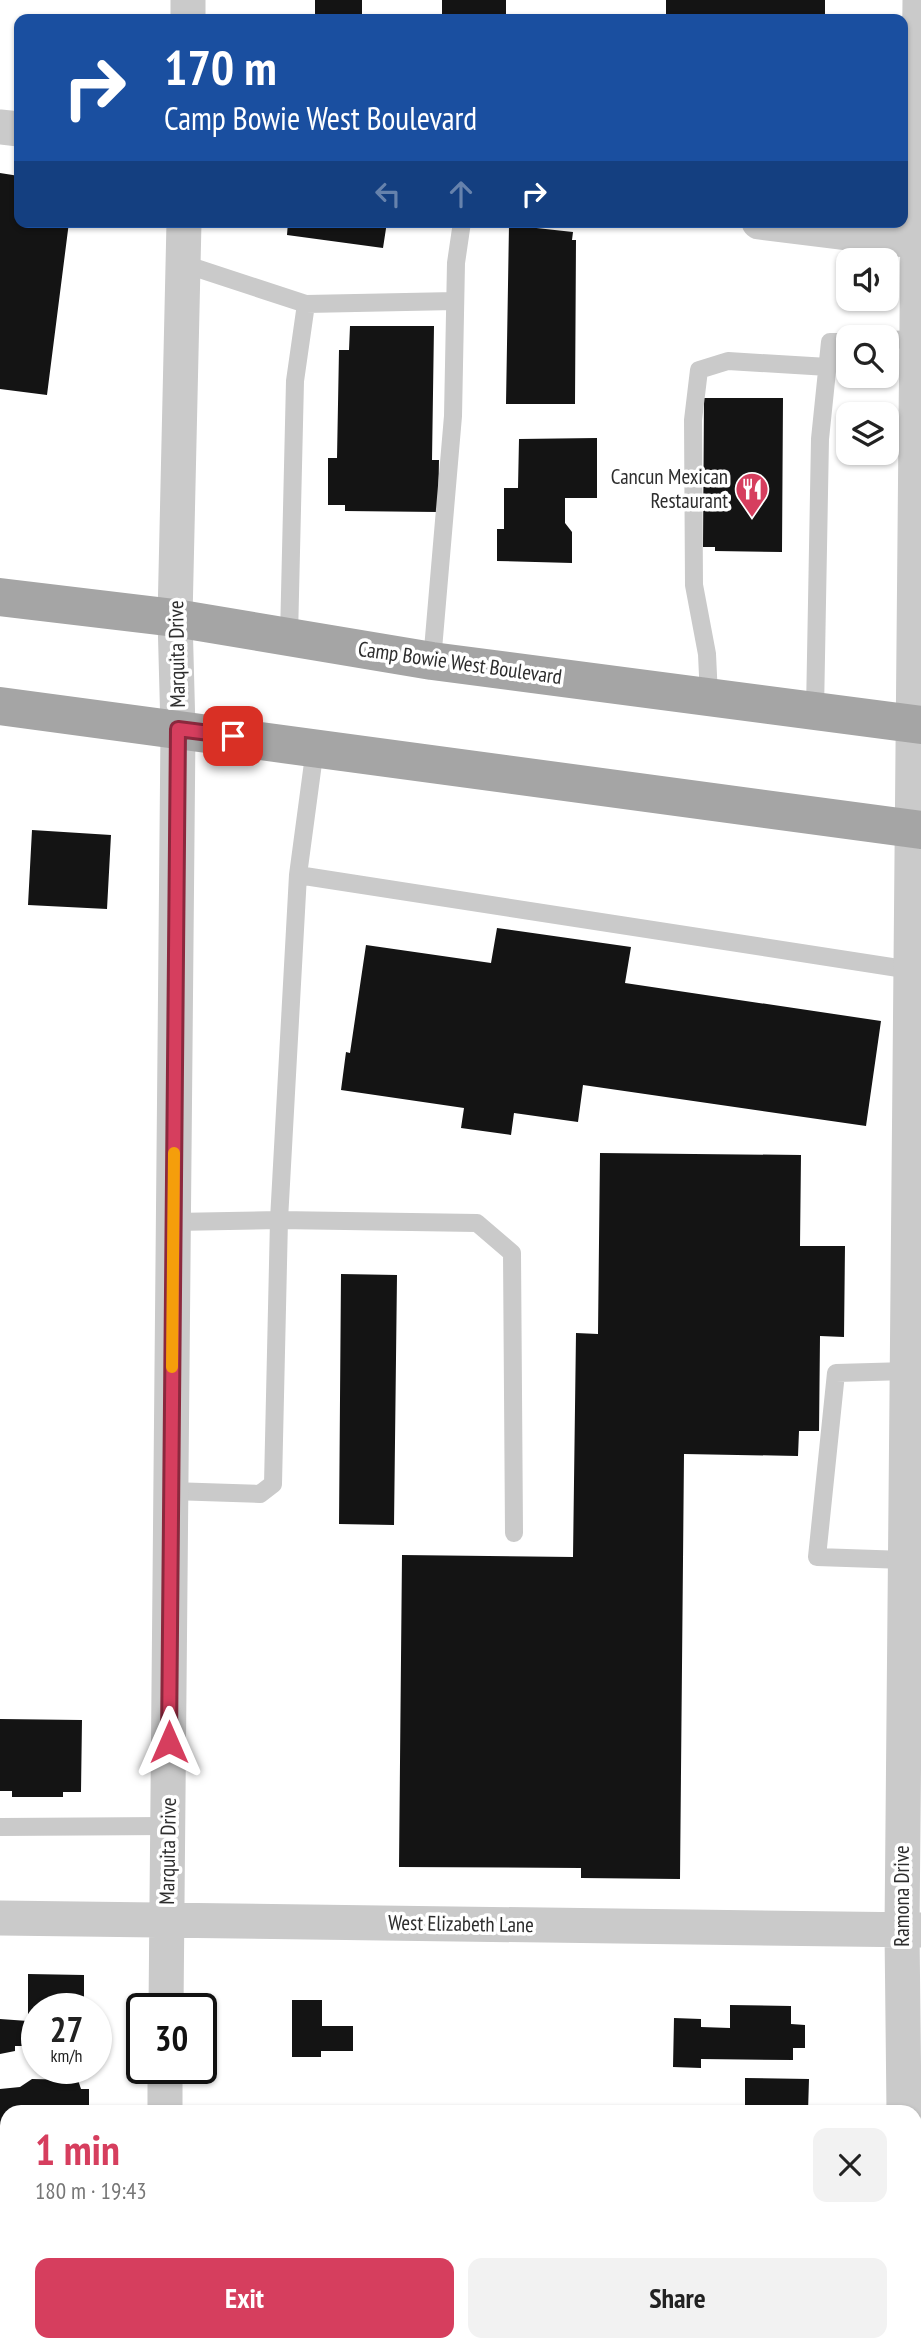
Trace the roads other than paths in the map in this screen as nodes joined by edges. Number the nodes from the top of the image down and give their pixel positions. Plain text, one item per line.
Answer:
1 (919, 0) edge
2 (920, 127) edge
3 (184, 228) edge
4 (461, 228) edge
5 (807, 228) edge
6 (919, 242) edge
7 (184, 264) junction
8 (455, 300) junction
9 (306, 304) junction
10 (902, 340) edge
11 (836, 342) edge
12 (828, 367) junction
13 (0, 597) edge
14 (175, 618) junction
15 (289, 637) junction
16 (432, 661) junction
17 (709, 697) junction
18 (0, 706) edge
19 (815, 711) junction
20 (917, 725) edge
21 (178, 729) junction
22 (315, 748) junction
23 (917, 829) edge
24 (298, 874) junction
25 (911, 970) junction
26 (279, 1220) junction
27 (174, 1222) junction
28 (907, 1371) junction
29 (171, 1491) junction
30 (514, 1533) dead end
31 (905, 1560) junction
32 (913, 1607) edge
33 (913, 1675) edge
34 (168, 1826) junction
35 (0, 1827) edge
36 (0, 1918) edge
37 (167, 1920) junction
38 (911, 1930) edge
39 (166, 1993) edge
40 (165, 2084) edge
41 (165, 2105) edge
42 (904, 2105) edge

1 - 2 street, Ramona Drive
2 - 6 street, Ramona Drive
3 - 7 street, Marquita Drive
4 - 8 lane
5 - 6 street
6 - 10 street, Ramona Drive
7 - 9 lane
7 - 14 street, Marquita Drive
8 - 9 lane
8 - 16 lane
9 - 15 lane
10 - 20 street, Ramona Drive
11 - 12 lane
12 - 17 lane
12 - 19 lane
13 - 14 main road, Camp Bowie West Boulevard
14 - 15 main road, Camp Bowie West Boulevard
14 - 21 street, Marquita Drive
15 - 16 main road, Camp Bowie West Boulevard
16 - 17 main road, Camp Bowie West Boulevard
17 - 19 main road, Camp Bowie West Boulevard
18 - 21 main road
19 - 20 main road, Camp Bowie West Boulevard
20 - 23 street, Ramona Drive
21 - 22 main road
21 - 27 street, Marquita Drive
22 - 23 main road
22 - 24 lane
23 - 25 street, Ramona Drive
24 - 25 lane
24 - 26 lane
25 - 28 street, Ramona Drive
26 - 27 lane
26 - 29 lane
26 - 30 lane
27 - 29 street, Marquita Drive
28 - 31 street, Ramona Drive
28 - 31 lane
29 - 34 street, Marquita Drive
31 - 32 street, Ramona Drive
32 - 33 street, Ramona Drive
33 - 38 street, Ramona Drive
34 - 35 lane
34 - 37 street, Marquita Drive
36 - 37 street, West Elizabeth Lane
37 - 38 street, West Elizabeth Lane
37 - 39 street, Marquita Drive
38 - 42 street, Ramona Drive
40 - 41 street

